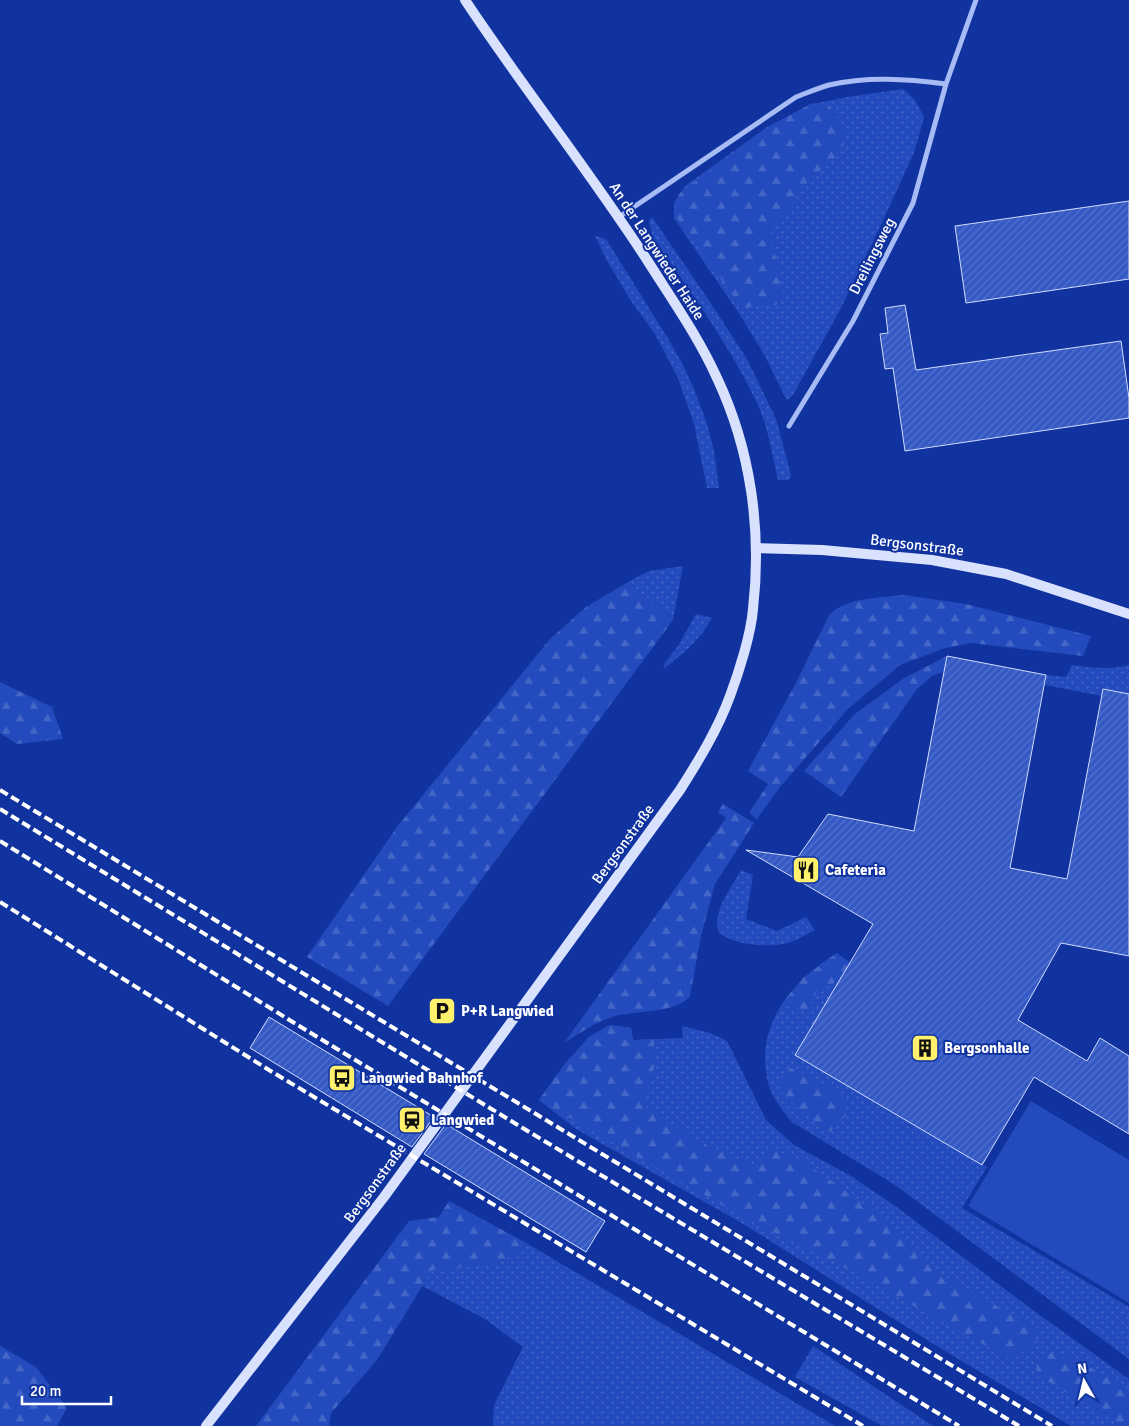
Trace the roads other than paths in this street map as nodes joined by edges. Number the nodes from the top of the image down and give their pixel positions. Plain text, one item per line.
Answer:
1 (465, 0) edge
2 (976, 0) edge
3 (946, 84) junction
4 (619, 216) junction
5 (789, 426) dead end
6 (756, 548) junction
7 (1129, 614) edge
8 (206, 1426) edge

1 - 4 street, An der Langwieder Haide
2 - 3 street, Dreilingsweg
3 - 4 street
3 - 5 street, Dreilingsweg
4 - 6 street, An der Langwieder Haide
6 - 7 street, Bergsonstraße
6 - 8 street, Bergsonstraße

